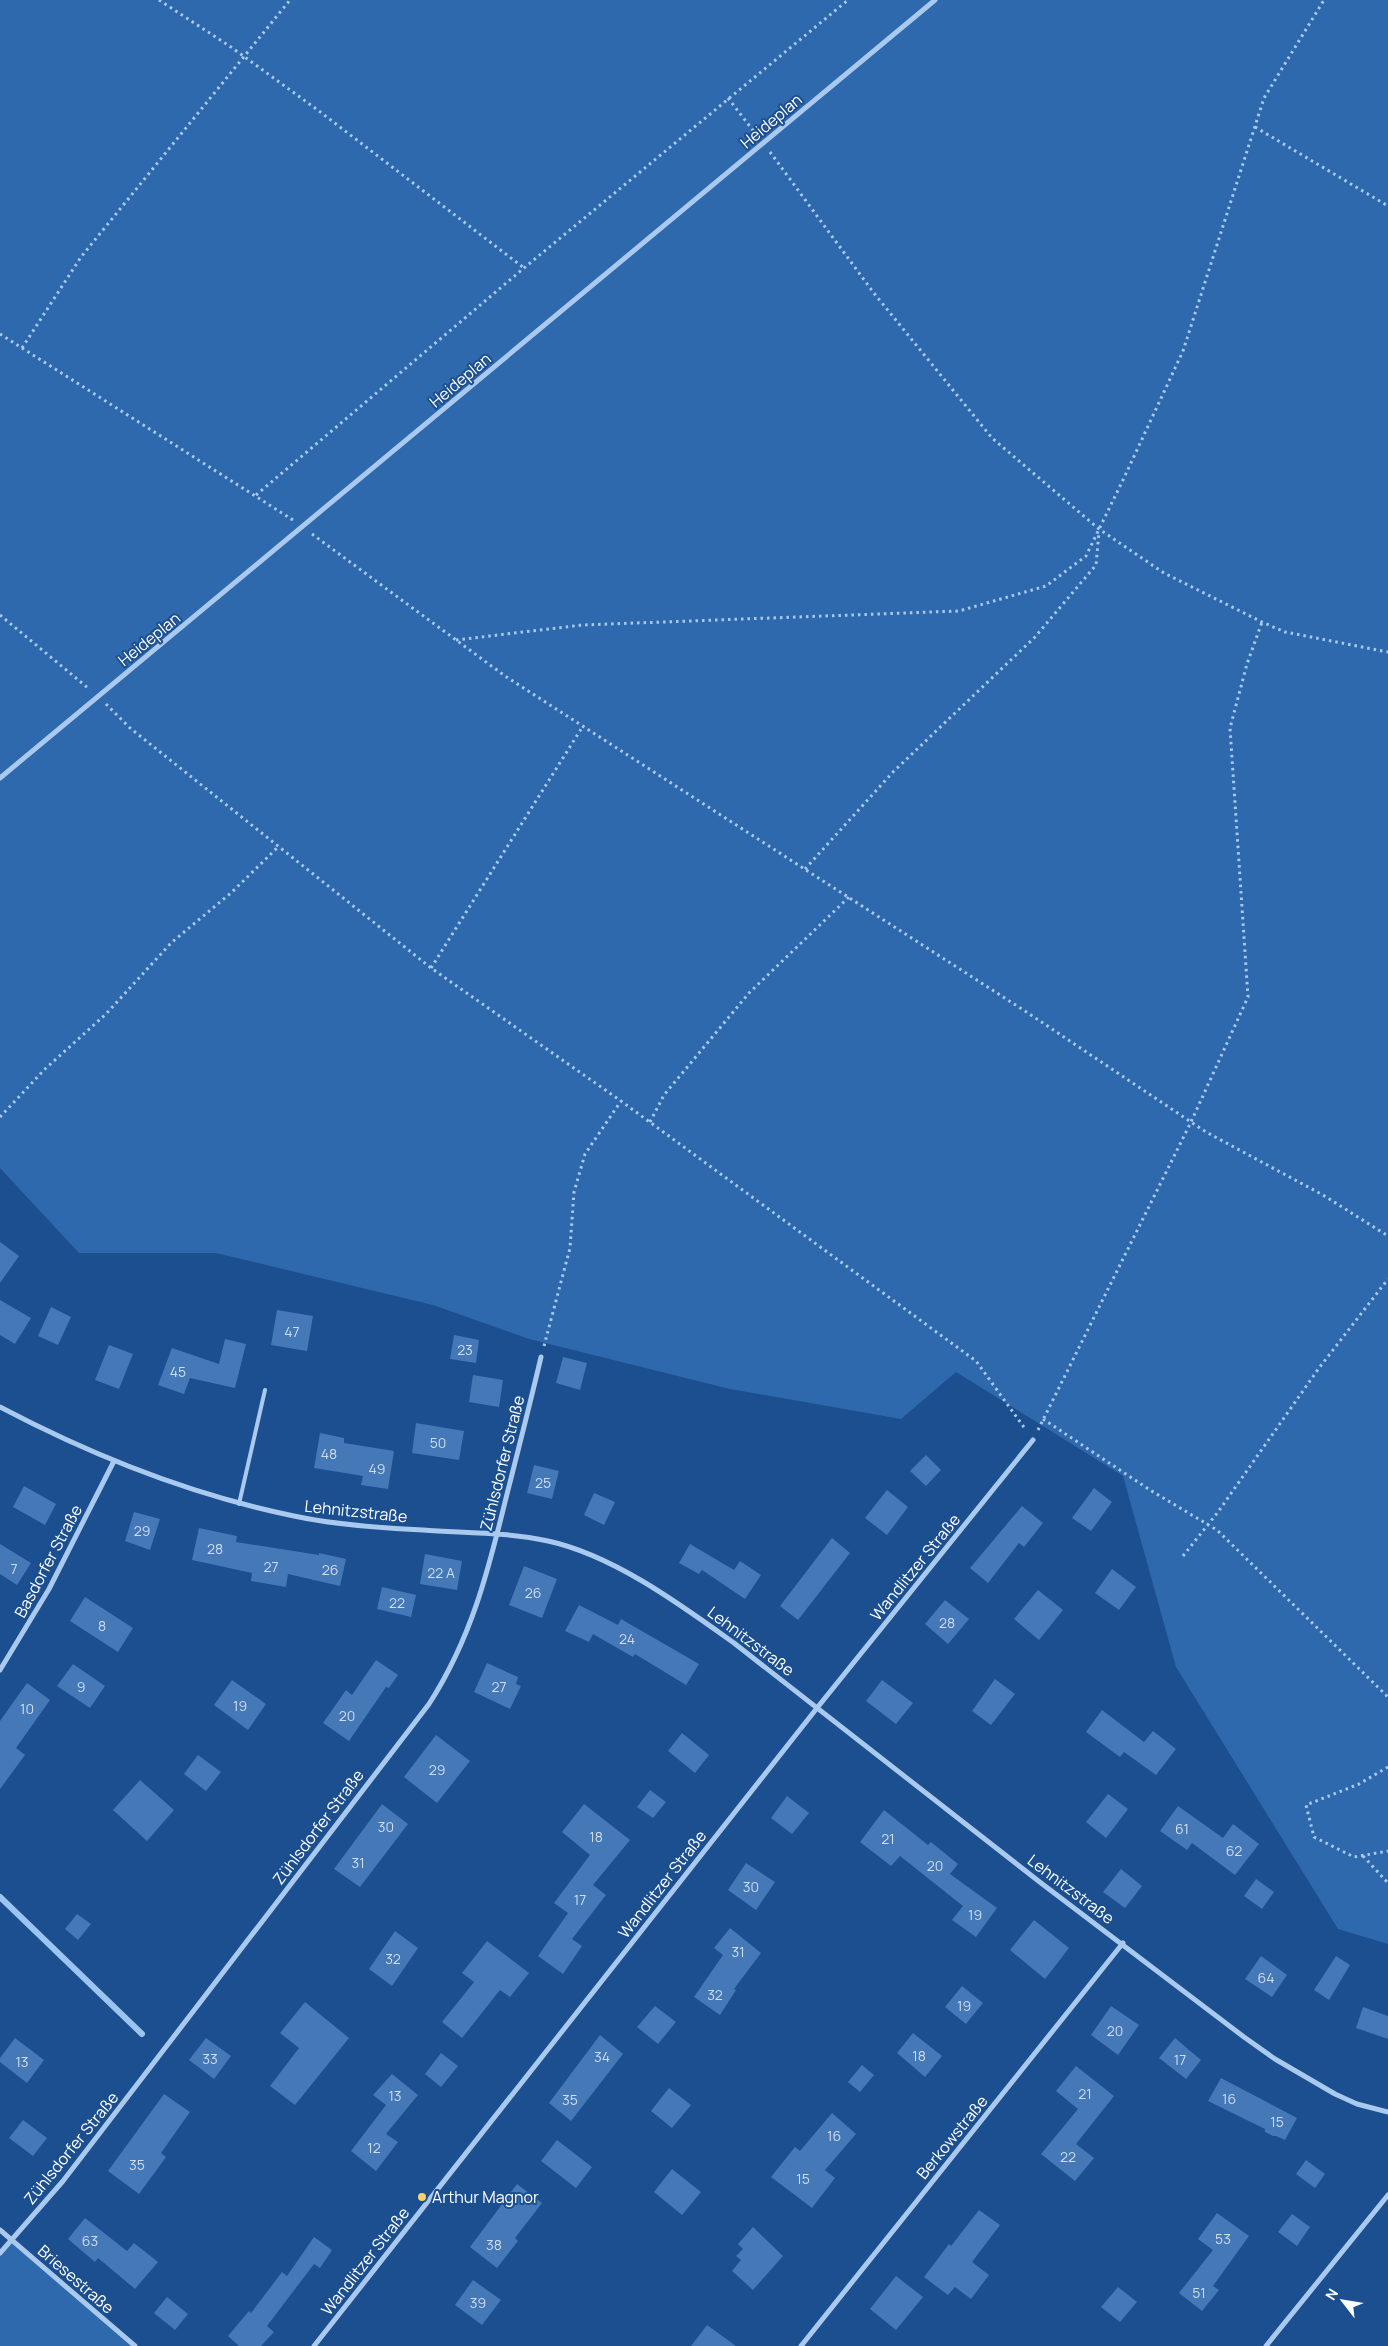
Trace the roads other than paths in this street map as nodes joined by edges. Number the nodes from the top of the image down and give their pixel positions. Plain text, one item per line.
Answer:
1 (935, 0) edge
2 (0, 778) edge
3 (541, 1357) road end
4 (265, 1390) dead end
5 (0, 1407) edge
6 (1033, 1440) road end
7 (114, 1461) junction
8 (239, 1504) junction
9 (497, 1534) junction
10 (0, 1670) edge
11 (818, 1708) junction
12 (1123, 1943) junction
13 (1388, 2112) edge
14 (1388, 2195) edge
15 (0, 2230) edge
16 (11, 2240) junction
17 (0, 2253) edge
18 (135, 2346) edge
19 (314, 2346) edge
20 (801, 2346) edge
21 (1266, 2346) edge

1 - 2 street, Heideplan
3 - 9 street, Zühlsdorfer Straße
4 - 8 lane
5 - 7 street, Lehnitzstraße
6 - 11 street, Wandlitzer Straße
7 - 8 street, Lehnitzstraße
7 - 10 street, Basdorfer Straße
8 - 9 street, Lehnitzstraße
9 - 11 street, Lehnitzstraße
9 - 16 street, Zühlsdorfer Straße
11 - 12 street, Lehnitzstraße
11 - 19 street, Wandlitzer Straße
12 - 13 street, Lehnitzstraße
12 - 20 street, Berkowstraße
14 - 21 street
15 - 16 street, Briesestraße
16 - 17 street, Zühlsdorfer Straße
16 - 18 street, Briesestraße

